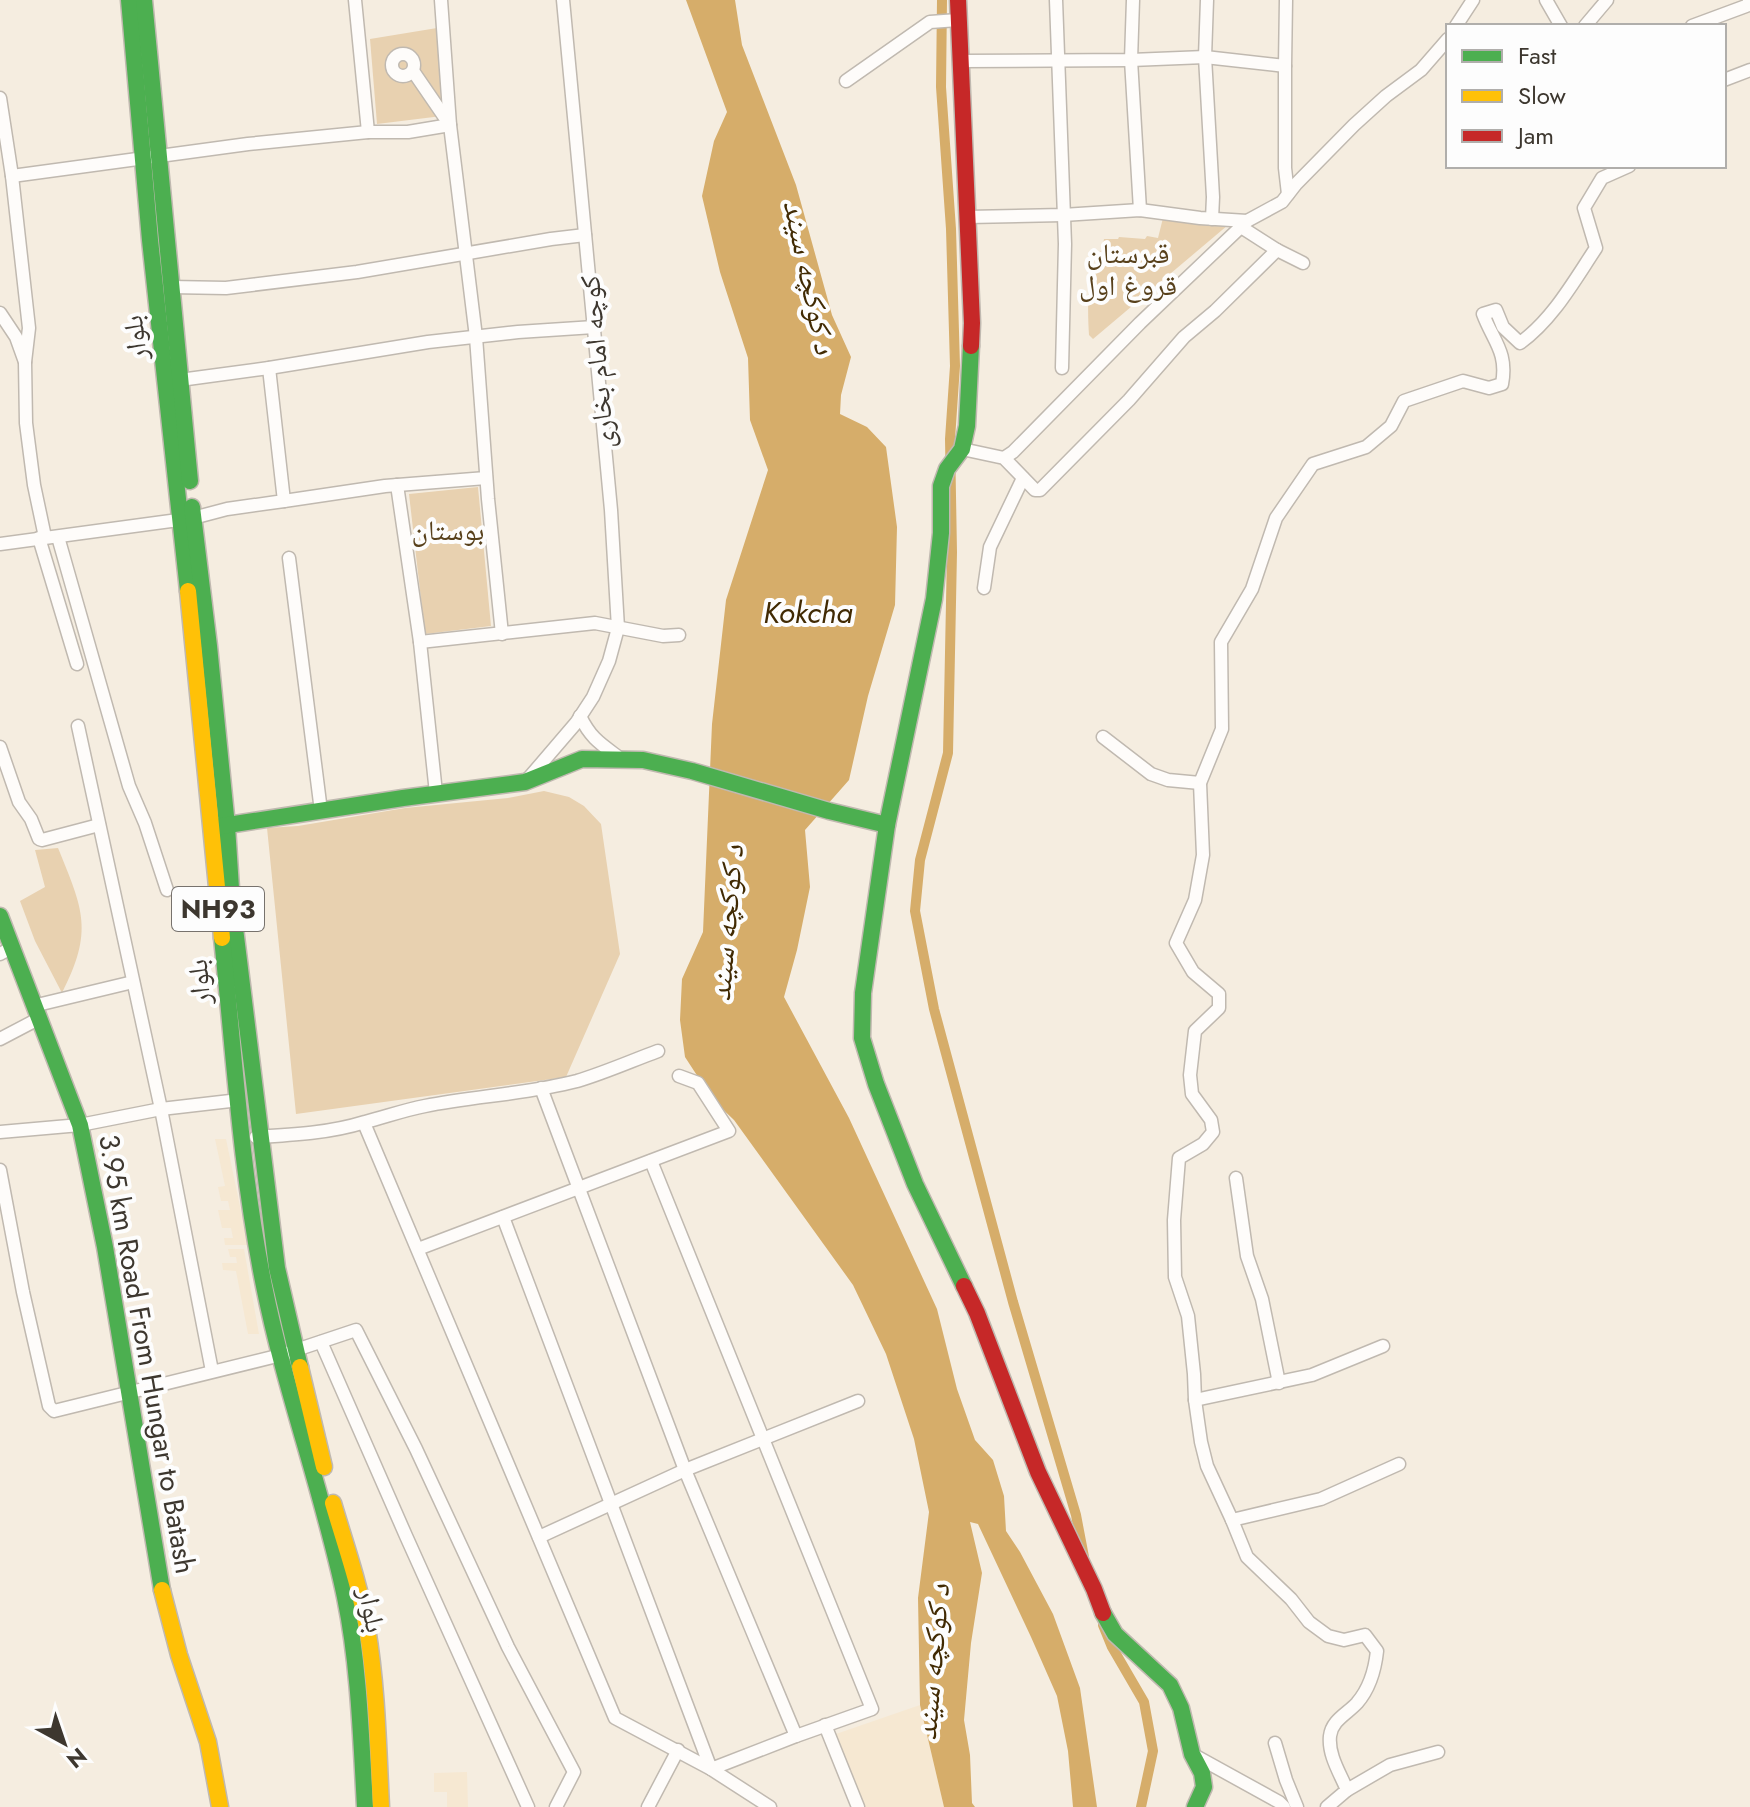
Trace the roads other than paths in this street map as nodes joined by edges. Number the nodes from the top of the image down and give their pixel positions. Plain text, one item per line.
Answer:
1 (129, 0) edge
2 (144, 0) edge
3 (355, 0) edge
4 (441, 0) edge
5 (563, 0) edge
6 (958, 0) edge
7 (1056, 0) edge
8 (1133, 0) edge
9 (1207, 0) edge
10 (1286, 0) edge
11 (1473, 0) edge
12 (1546, 0) edge
13 (1607, 0) edge
14 (1749, 0) edge
15 (953, 20) junction
16 (1457, 24) edge
17 (1560, 24) edge
18 (1587, 24) edge
19 (1697, 24) edge
20 (1446, 41) edge
21 (1205, 57) junction
22 (1059, 60) junction
23 (1131, 60) junction
24 (962, 61) junction
25 (1285, 66) junction
26 (1750, 70) edge
27 (413, 71) dead end
28 (1726, 79) edge
29 (846, 81) dead end
30 (0, 98) edge
31 (450, 125) junction
32 (368, 132) junction
33 (150, 157) junction
34 (1624, 168) edge
35 (12, 176) junction
36 (1288, 194) junction
37 (1140, 210) junction
38 (1063, 215) junction
39 (968, 217) junction
40 (1212, 219) junction
41 (1244, 224) junction
42 (585, 235) junction
43 (1277, 250) junction
44 (465, 253) junction
45 (1303, 263) dead end
46 (171, 287) junction
47 (0, 313) edge
48 (594, 327) junction
49 (476, 337) junction
50 (25, 362) junction
51 (269, 368) junction
52 (1062, 368) dead end
53 (180, 380) junction
54 (178, 424) junction
55 (962, 449) junction
56 (1004, 458) junction
57 (486, 478) junction
58 (1023, 478) junction
59 (397, 485) junction
60 (284, 501) junction
61 (187, 518) junction
62 (47, 537) junction
63 (0, 544) edge
64 (289, 558) dead end
65 (984, 588) dead end
66 (618, 628) junction
67 (502, 634) junction
68 (679, 635) dead end
69 (420, 642) junction
70 (77, 664) dead end
71 (580, 716) junction
72 (78, 726) dead end
73 (1103, 737) dead end
74 (0, 747) edge
75 (622, 760) junction
76 (525, 782) junction
77 (1200, 783) junction
78 (436, 793) junction
79 (321, 811) junction
80 (99, 825) junction
81 (887, 825) junction
82 (218, 827) junction
83 (167, 890) dead end
84 (0, 916) edge
85 (5, 951) edge
86 (133, 982) junction
87 (36, 1012) junction
88 (0, 1039) edge
89 (658, 1051) dead end
90 (679, 1076) dead end
91 (541, 1088) junction
92 (239, 1100) junction
93 (161, 1109) junction
94 (364, 1123) junction
95 (80, 1125) junction
96 (0, 1132) edge
97 (252, 1138) junction
98 (651, 1161) junction
99 (0, 1170) edge
100 (1236, 1178) dead end
101 (580, 1188) junction
102 (503, 1217) junction
103 (418, 1249) junction
104 (321, 1342) junction
105 (1383, 1346) dead end
106 (288, 1353) junction
107 (212, 1371) junction
108 (1279, 1383) junction
109 (128, 1392) junction
110 (1195, 1400) junction
111 (858, 1401) dead end
112 (763, 1440) junction
113 (1399, 1464) dead end
114 (685, 1470) junction
115 (610, 1503) junction
116 (1232, 1520) junction
117 (539, 1537) junction
118 (825, 1725) junction
119 (796, 1736) junction
120 (1275, 1743) dead end
121 (678, 1750) junction
122 (1438, 1752) dead end
123 (1192, 1754) junction
124 (711, 1769) junction
125 (1347, 1790) junction
126 (220, 1807) edge
127 (365, 1807) edge
128 (381, 1807) edge
129 (528, 1807) edge
130 (556, 1807) edge
131 (648, 1807) edge
132 (770, 1807) edge
133 (858, 1807) edge
134 (1195, 1807) edge
135 (1284, 1807) edge
136 (1297, 1807) edge
137 (1327, 1807) edge

1 - 33 street, بلوار / NH93
2 - 33 street, بلوار / NH93
3 - 32 street
4 - 31 street
5 - 42 street, کوچه امام بخاری
6 - 15 street
7 - 22 street
8 - 23 street
9 - 21 street
10 - 25 street
11 - 16 street
12 - 17 street
13 - 18 street
14 - 19 street
15 - 24 street
15 - 29 street
20 - 36 street
21 - 23 street
21 - 25 street
21 - 40 street
22 - 23 street
22 - 24 street
22 - 38 street
23 - 37 street
24 - 39 street
25 - 36 street
26 - 28 street
27 - 31 street
30 - 35 street
31 - 32 street
31 - 44 street
32 - 33 street
33 - 35 street
33 - 46 street, بلوار / NH93
33 - 54 street, بلوار / NH93
34 - 77 street
35 - 50 street
36 - 41 street
37 - 38 street
37 - 40 street
38 - 39 street
38 - 52 street
39 - 55 street
40 - 41 street
41 - 43 street
41 - 56 street
42 - 44 street
42 - 48 street, کوچه امام بخاری
43 - 45 street
43 - 58 street
44 - 46 street
44 - 49 street
46 - 53 street, بلوار / NH93
47 - 50 street
48 - 49 street
48 - 66 street, کوچه امام بخاری
49 - 51 street
49 - 57 street
50 - 62 street
51 - 53 street
51 - 60 street
53 - 54 street, بلوار / NH93
54 - 61 street, بلوار / NH93
55 - 56 street
55 - 81 street
56 - 58 street
57 - 59 street
57 - 67 street
58 - 65 street
59 - 60 street
59 - 69 street
60 - 61 street
61 - 62 street
61 - 82 street, بلوار / NH93
62 - 63 street
62 - 70 street
62 - 83 street
64 - 79 street
66 - 67 street
66 - 68 street
66 - 71 street, کوچه امام بخاری
67 - 69 street
69 - 78 street
71 - 75 street
71 - 76 street, کوچه امام بخاری
72 - 80 street
73 - 77 street
74 - 80 street
75 - 76 street
75 - 81 street
76 - 78 street
77 - 110 street
78 - 79 street
79 - 82 street
80 - 86 street
81 - 123 street
82 - 92 street, بلوار / NH93
82 - 97 street, بلوار / NH93
84 - 85 street, 3.95 km Road From Hungar to Batash
85 - 87 street, 3.95 km Road From Hungar to Batash
86 - 87 street
86 - 93 street
87 - 88 street
87 - 95 street, 3.95 km Road From Hungar to Batash
89 - 91 street
90 - 98 street
91 - 94 street
91 - 101 street
92 - 93 street
92 - 97 street, بلوار / NH93
93 - 95 street
93 - 107 street
94 - 97 street
94 - 103 street
95 - 96 street
95 - 109 street, 3.95 km Road From Hungar to Batash
97 - 106 street, بلوار / NH93
98 - 101 street
98 - 112 street
99 - 109 street
100 - 108 street
101 - 102 street
101 - 114 street
102 - 103 street
102 - 115 street
103 - 117 street
104 - 106 street
104 - 129 street
104 - 130 street
105 - 108 street
106 - 107 street
106 - 127 street, بلوار / NH93
106 - 128 street, بلوار / NH93
107 - 109 street
108 - 110 street
109 - 126 street, 3.95 km Road From Hungar to Batash
110 - 116 street
111 - 112 street
112 - 114 street
112 - 118 street
113 - 116 street
114 - 115 street
114 - 119 street
115 - 117 street
115 - 124 street
116 - 125 street
117 - 121 street
118 - 119 street
118 - 133 street
119 - 124 street
120 - 136 street
121 - 124 street
121 - 131 street
122 - 125 street
123 - 134 street
123 - 135 street
124 - 132 street
125 - 137 street

